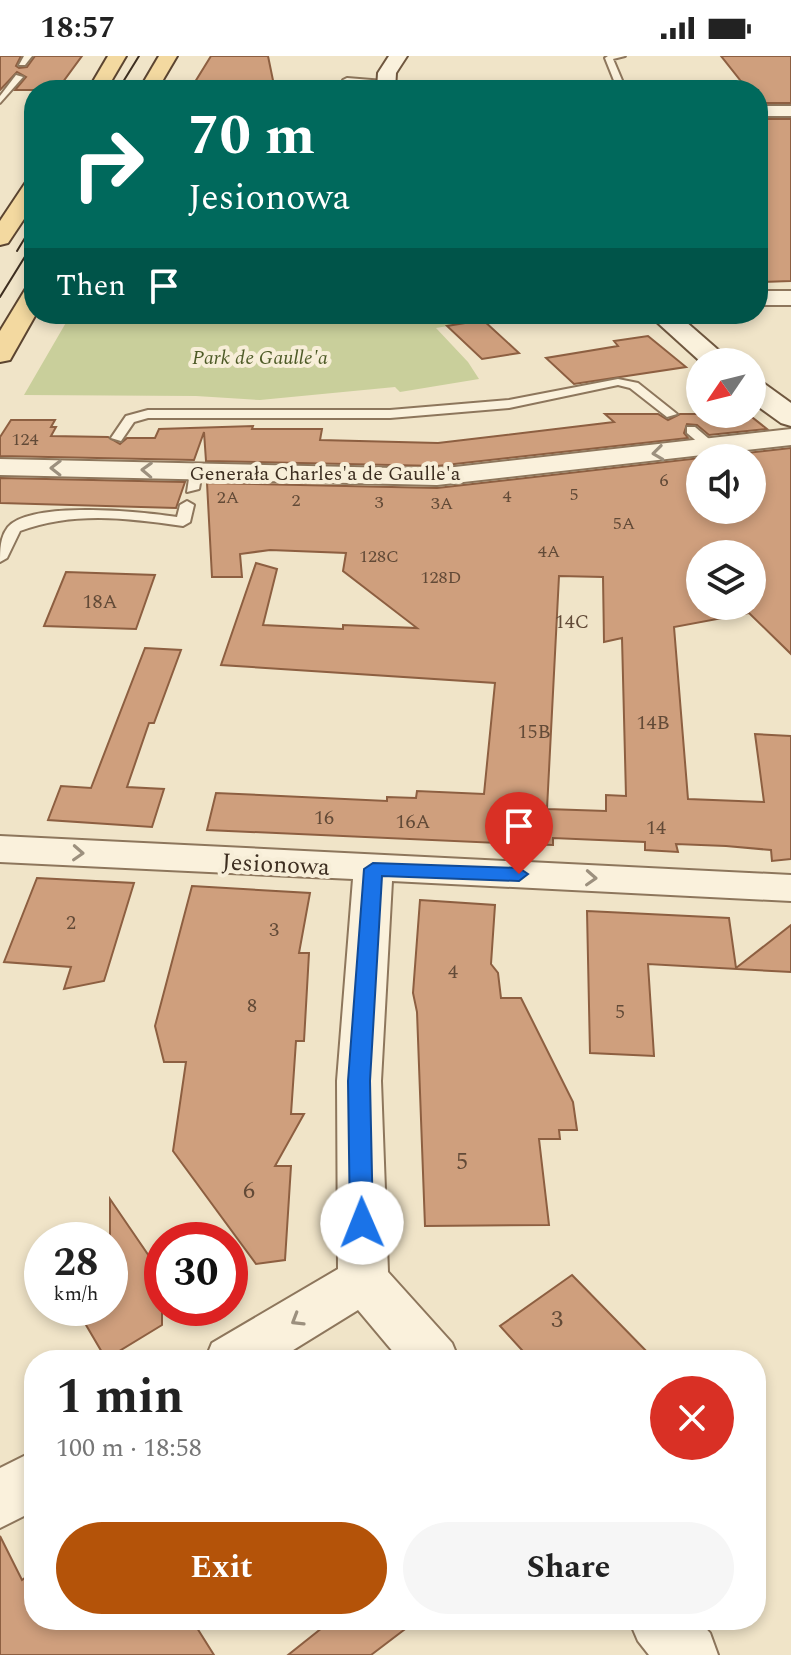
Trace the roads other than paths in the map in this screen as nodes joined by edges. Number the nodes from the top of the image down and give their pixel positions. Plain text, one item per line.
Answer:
1 (117, 56) edge
2 (168, 56) edge
3 (398, 56) edge
4 (621, 56) edge
5 (19, 77) dead end
6 (103, 80) edge
7 (154, 80) edge
8 (386, 80) edge
9 (620, 80) edge
10 (2, 102) edge
11 (768, 111) edge
12 (791, 111) edge
13 (24, 202) edge
14 (0, 238) edge
15 (768, 298) edge
16 (791, 298) edge
17 (24, 312) edge
18 (673, 324) edge
19 (701, 348) edge
20 (0, 354) edge
21 (766, 398) edge
22 (671, 414) dead end
23 (791, 417) edge
24 (791, 437) edge
25 (117, 438) dead end
26 (0, 467) edge
27 (187, 505) dead end
28 (0, 558) edge
29 (0, 849) edge
30 (373, 869) junction
31 (791, 888) edge
32 (363, 1280) junction
33 (248, 1350) edge
34 (424, 1350) edge
35 (24, 1485) edge
36 (0, 1500) edge
37 (667, 1630) edge
38 (688, 1655) edge

1 - 6 main road
2 - 7 main road
3 - 8 street
4 - 9 lane
5 - 10 lane
11 - 12 street
13 - 14 main road
15 - 16 street
17 - 20 main road
18 - 19 street
21 - 23 street
22 - 25 lane
24 -> 26 street, Generała Charles'a de Gaulle'a
27 - 28 lane
29 -> 30 street, Jesionowa
30 -> 31 street, Jesionowa
30 - 32 street
32 -> 33 street
32 - 34 street
35 - 36 street
37 - 38 street

